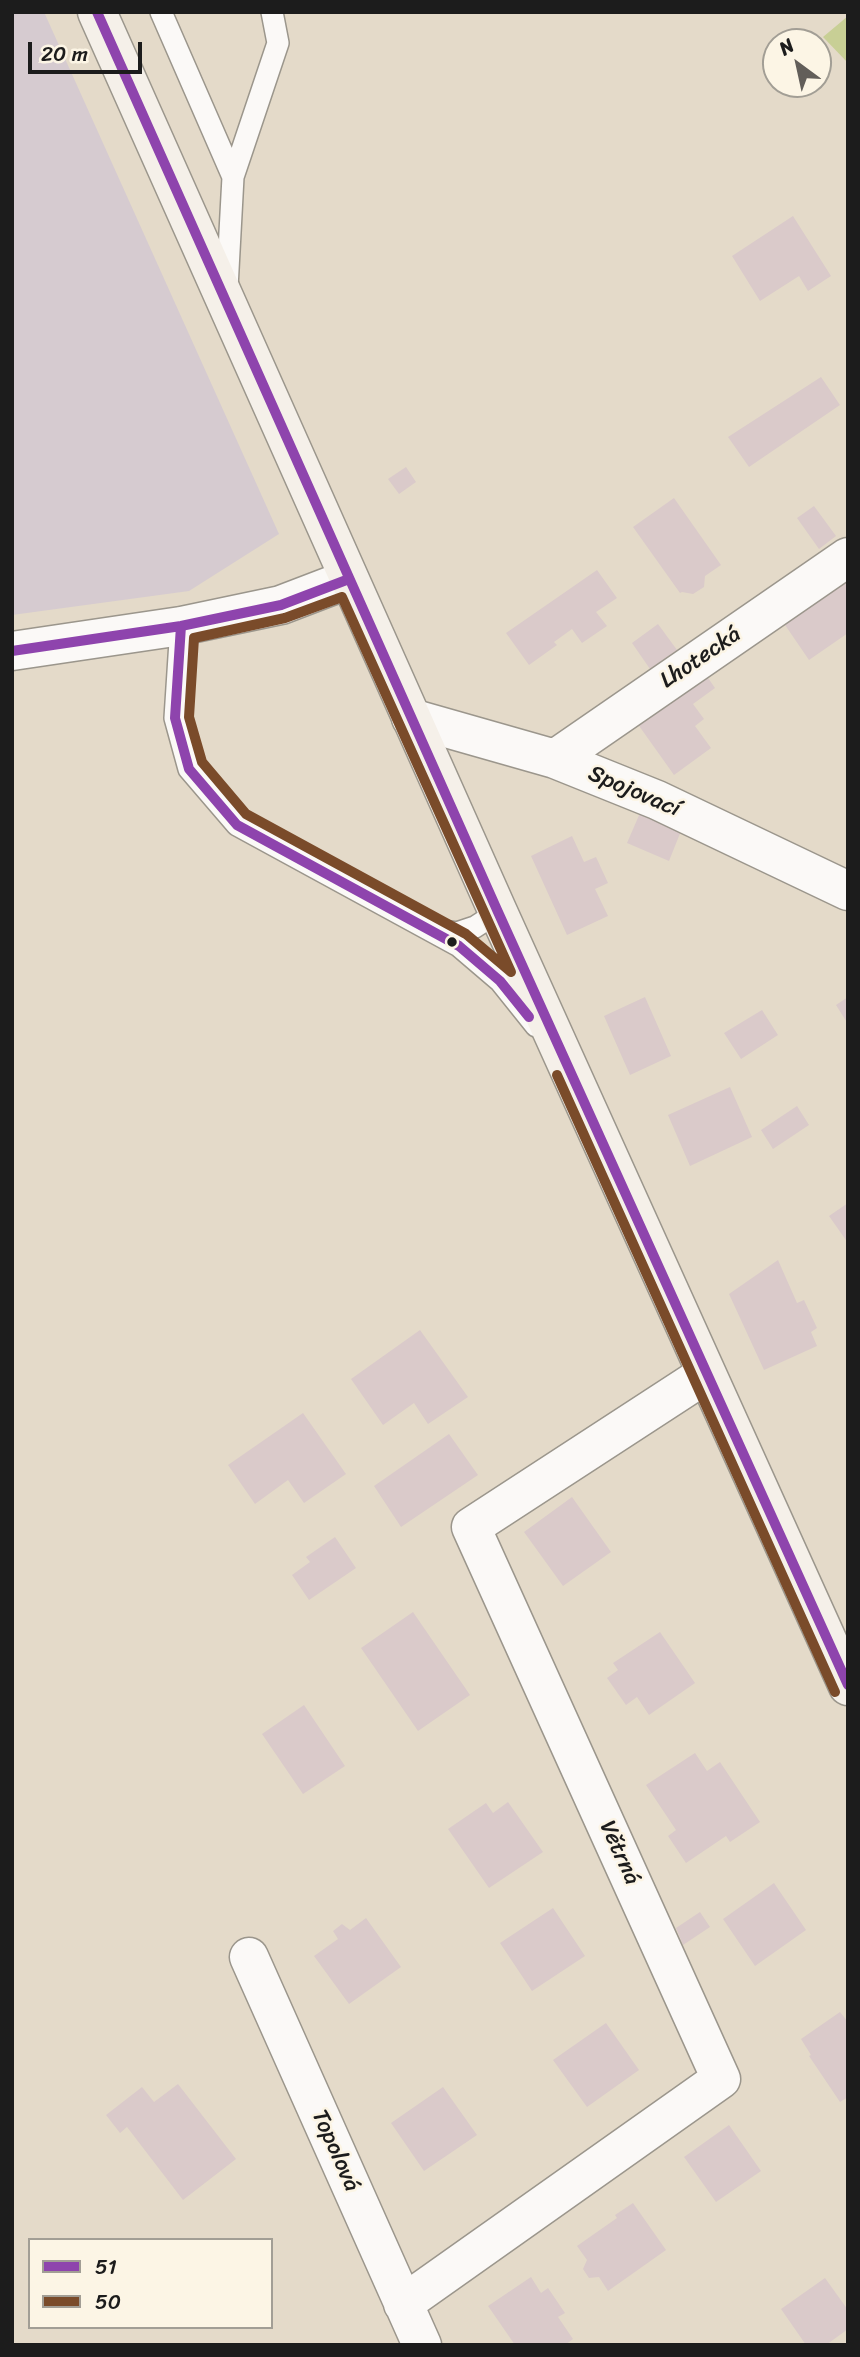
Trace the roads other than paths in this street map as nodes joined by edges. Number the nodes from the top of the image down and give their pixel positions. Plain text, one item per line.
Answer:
1 (97, 12) edge
2 (161, 12) edge
3 (272, 12) edge
4 (233, 177) junction
5 (227, 304) junction
6 (848, 557) edge
7 (349, 579) junction
8 (181, 626) junction
9 (12, 650) edge
10 (411, 718) junction
11 (555, 759) junction
12 (848, 891) edge
13 (498, 912) junction
14 (433, 930) junction
15 (566, 1064) junction
16 (706, 1374) junction
17 (848, 1686) edge
18 (249, 1957) dead end
19 (403, 2304) junction
20 (422, 2345) edge

1 - 5 main road
2 - 4 lane
3 - 4 lane
4 - 5 lane
5 - 7 main road
6 - 11 street, Lhotecká
7 - 8 street
7 - 10 main road
8 - 9 street
8 - 14 lane
10 - 11 street, Spojovací
10 - 13 main road
11 - 12 street, Spojovací
13 - 14 lane
13 - 15 main road
14 - 15 lane
15 - 16 main road
16 - 17 main road
16 - 19 street, Větrná
18 - 19 street, Topolová
19 - 20 street, Topolová

